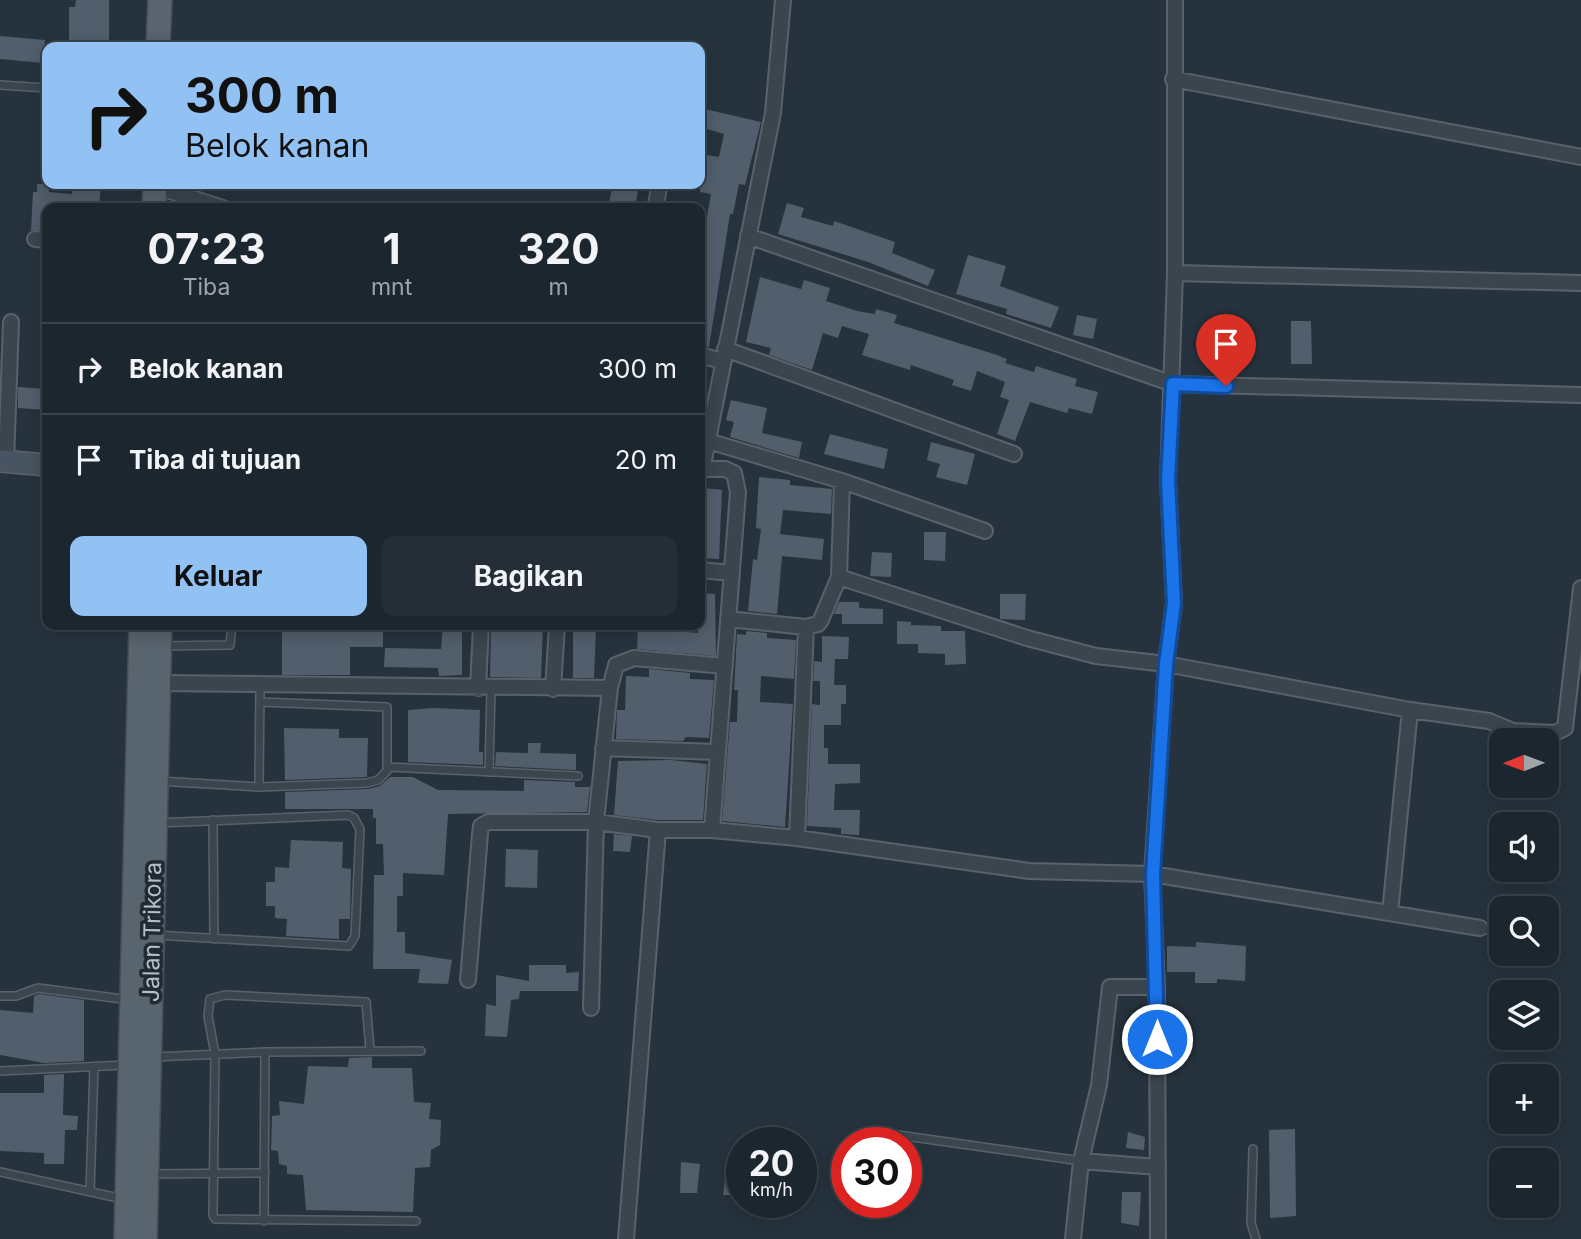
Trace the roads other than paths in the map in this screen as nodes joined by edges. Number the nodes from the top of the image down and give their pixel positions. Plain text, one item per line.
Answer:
1 (160, 0) edge
2 (174, 0) edge
3 (783, 0) edge
4 (1175, 0) edge
5 (158, 42) edge
6 (173, 42) edge
7 (1173, 79) junction
8 (0, 85) edge
9 (42, 88) edge
10 (1581, 157) edge
11 (166, 192) edge
12 (205, 203) edge
13 (748, 236) junction
14 (1175, 274) junction
15 (1581, 283) edge
16 (11, 322) dead end
17 (705, 355) edge
18 (723, 355) junction
19 (1173, 384) junction
20 (1581, 395) edge
21 (708, 441) junction
22 (705, 453) edge
23 (1014, 454) dead end
24 (3, 461) edge
25 (42, 465) edge
26 (705, 469) edge
27 (842, 481) junction
28 (985, 531) dead end
29 (705, 570) edge
30 (732, 573) junction
31 (839, 577) junction
32 (1581, 589) edge
33 (728, 619) junction
34 (806, 627) junction
35 (141, 630) edge
36 (232, 630) edge
37 (481, 630) edge
38 (557, 630) edge
39 (159, 635) edge
40 (1166, 664) junction
41 (725, 666) junction
42 (157, 683) junction
43 (260, 686) junction
44 (485, 688) junction
45 (610, 688) junction
46 (553, 689) junction
47 (260, 702) junction
48 (1410, 710) junction
49 (603, 748) junction
50 (717, 752) junction
51 (388, 767) junction
52 (489, 772) junction
53 (578, 776) dead end
54 (155, 781) junction
55 (259, 787) junction
56 (213, 820) junction
57 (596, 822) junction
58 (154, 823) junction
59 (658, 830) junction
60 (712, 830) junction
61 (797, 838) junction
62 (1153, 874) junction
63 (1390, 913) junction
64 (1480, 928) joint
65 (1489, 930) edge
66 (143, 934) junction
67 (214, 939) junction
68 (468, 980) dead end
69 (1157, 988) junction
70 (0, 996) edge
71 (132, 1000) junction
72 (591, 1008) dead end
73 (370, 1050) junction
74 (421, 1051) dead end
75 (265, 1052) junction
76 (215, 1054) junction
77 (139, 1061) junction
78 (94, 1067) junction
79 (0, 1071) edge
80 (922, 1138) edge
81 (1253, 1149) dead end
82 (1081, 1161) junction
83 (1158, 1167) junction
84 (0, 1172) edge
85 (265, 1172) junction
86 (214, 1173) junction
87 (147, 1174) junction
88 (90, 1192) junction
89 (127, 1200) junction
90 (264, 1221) junction
91 (416, 1221) dead end
92 (126, 1239) edge
93 (145, 1239) edge
94 (626, 1239) edge
95 (1073, 1239) edge
96 (1158, 1239) edge
97 (1256, 1239) edge

1 - 5 main road
2 - 6 main road
3 - 13 street
4 - 7 street
7 - 10 street
7 - 14 street
8 - 9 lane
11 - 12 street
13 - 18 street
13 - 19 street
14 - 15 street
14 - 19 street
16 - 24 street
17 - 18 street
18 - 21 street
18 - 23 street
19 - 20 street
19 - 40 street
21 - 22 street
21 - 27 street
24 - 25 street
26 - 30 street
27 - 28 street
27 - 31 street
29 - 30 street
30 - 33 street
31 - 34 street
31 - 40 street
32 - 48 street
33 - 34 street
33 - 41 street
34 - 61 street
35 - 66 main road, Jalan Trikora
36 - 39 lane
37 - 44 street
38 - 46 street
39 - 42 main road, Jalan Trikora
40 - 48 street
40 - 62 street
41 - 45 street
41 - 50 street
42 - 43 street
42 - 54 main road, Jalan Trikora
43 - 44 street
43 - 47 lane
44 - 46 street
44 - 52 lane
45 - 46 street
45 - 49 street
47 - 51 lane
47 - 55 lane
48 - 63 street
49 - 50 street
49 - 57 street
50 - 60 street
51 - 52 lane
51 - 55 lane
52 - 53 lane
54 - 55 lane
54 - 58 main road, Jalan Trikora
56 - 58 lane
56 - 67 lane
56 - 67 lane
57 - 59 street
57 - 68 street
57 - 72 street
58 - 66 main road, Jalan Trikora
59 - 60 street
59 - 94 street
60 - 61 street
61 - 62 street
62 - 63 street
62 - 69 street
63 - 64 street
64 - 65 lane
66 - 67 lane
66 - 71 main road, Jalan Trikora
66 - 77 main road, Jalan Trikora
69 - 82 street
69 - 83 street
70 - 71 lane
71 - 77 main road, Jalan Trikora
73 - 74 lane
73 - 75 lane
73 - 76 lane
75 - 76 lane
75 - 85 lane
76 - 77 lane
76 - 86 lane
77 - 78 lane
77 - 87 main road, Jalan Trikora
77 - 89 main road, Jalan Trikora
78 - 79 lane
78 - 88 lane
80 - 82 lane
81 - 97 lane
82 - 83 street
82 - 95 street
83 - 96 street
84 - 88 lane
85 - 86 lane
85 - 90 lane
86 - 87 lane
86 - 90 lane
87 - 93 main road, Jalan Trikora
88 - 89 lane
89 - 92 main road, Jalan Trikora
90 - 91 lane

